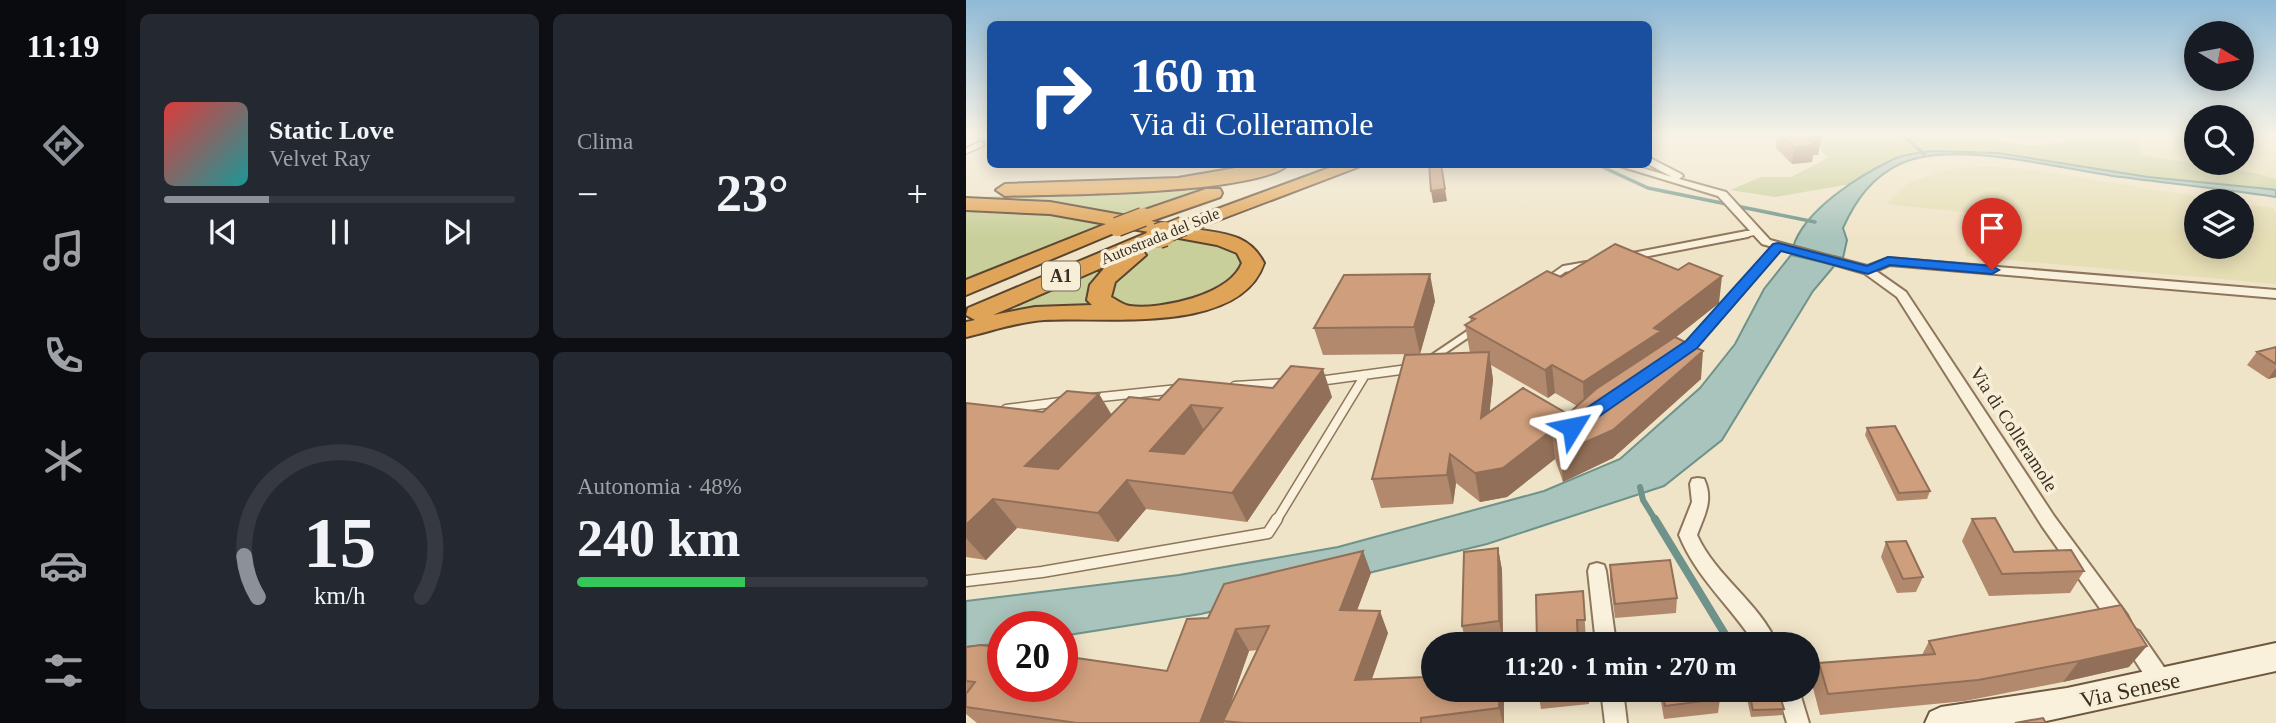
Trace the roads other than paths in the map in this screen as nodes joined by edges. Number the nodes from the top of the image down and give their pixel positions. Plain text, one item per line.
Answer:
1 (1259, 170) edge
2 (1285, 170) edge
3 (1326, 170) edge
4 (1326, 170) edge
5 (1637, 170) edge
6 (1669, 170) edge
7 (1712, 190) junction
8 (966, 193) edge
9 (966, 205) edge
10 (1157, 228) junction
11 (1756, 232) junction
12 (1778, 247) junction
13 (1619, 258) edge
14 (1592, 264) edge
15 (1868, 270) junction
16 (1542, 284) edge
17 (966, 288) edge
18 (2276, 295) edge
19 (966, 303) edge
20 (1127, 316) junction
21 (966, 318) edge
22 (1486, 322) edge
23 (966, 330) edge
24 (1681, 352) edge
25 (1365, 375) junction
26 (1304, 382) edge
27 (1291, 383) edge
28 (1226, 387) edge
29 (1186, 389) edge
30 (1083, 400) edge
31 (1070, 401) edge
32 (992, 411) edge
33 (1698, 484) dead end
34 (1597, 571) dead end
35 (966, 581) edge
36 (1605, 632) edge
37 (1760, 632) edge
38 (2276, 657) edge
39 (2162, 683) junction
40 (1613, 702) edge
41 (1792, 702) edge
42 (1616, 723) edge
43 (1798, 723) edge
44 (1941, 723) edge

1 - 8 highway
2 - 10 highway, Autostrada del Sole / A1
3 - 10 highway
4 - 10 highway, Autostrada del Sole / A1
5 - 7 street
6 - 7 street
7 - 11 street
9 - 20 highway
10 - 17 highway, Autostrada del Sole / A1
10 - 19 highway, Autostrada del Sole / A1
10 - 20 highway
10 - 21 highway, Autostrada del Sole / A1
11 - 12 street
11 - 13 lane
12 - 15 street, Via di Colleramole
12 - 24 lane
14 - 16 lane
15 - 18 street
15 - 39 street, Via di Colleramole
20 - 23 highway
22 - 25 lane
25 - 26 lane
25 - 35 lane
27 - 28 lane
29 - 30 lane
31 - 32 lane
33 - 37 street
34 - 36 street
38 - 39 main road, Via Senese
39 - 44 main road, Via Senese
40 - 42 street
41 - 43 street

